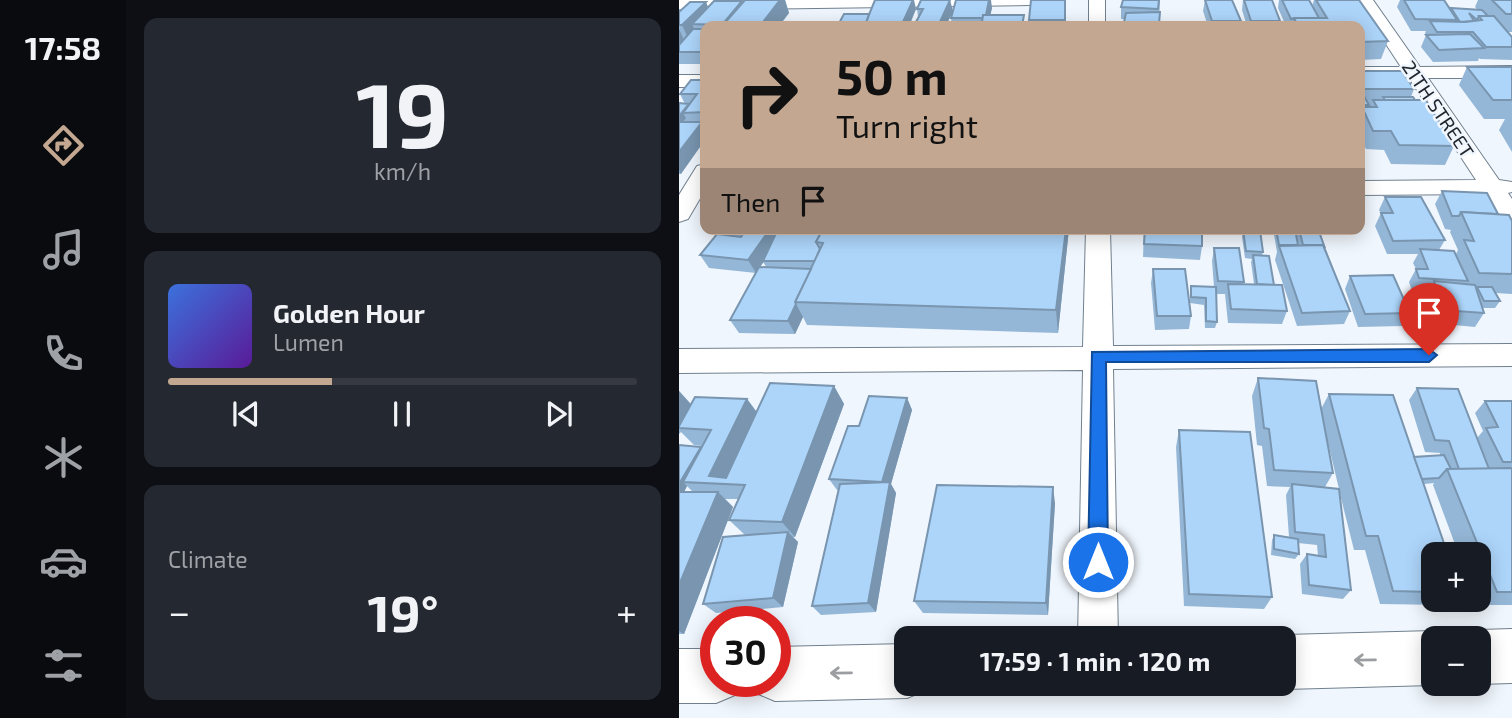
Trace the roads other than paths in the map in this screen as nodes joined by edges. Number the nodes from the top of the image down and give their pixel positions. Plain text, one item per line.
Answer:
1 (1030, 0) edge
2 (1097, 0) edge
3 (1353, 0) edge
4 (1365, 0) edge
5 (1377, 0) edge
6 (814, 1) edge
7 (679, 5) edge
8 (803, 18) dead end
9 (1097, 21) edge
10 (1512, 72) edge
11 (1365, 73) edge
12 (1414, 73) junction
13 (679, 81) edge
14 (700, 81) edge
15 (700, 180) edge
16 (1502, 187) edge
17 (1365, 188) edge
18 (688, 201) edge
19 (1512, 217) edge
20 (1098, 235) edge
21 (1512, 355) edge
22 (1098, 356) junction
23 (679, 360) edge
24 (1098, 626) edge
25 (1512, 656) edge
26 (1491, 657) edge
27 (1421, 658) edge
28 (1296, 662) edge
29 (894, 671) edge
30 (791, 674) edge
31 (700, 676) edge
32 (679, 677) edge

1 - 6 street
2 - 9 street
3 - 4 street
4 - 5 street
4 - 12 street, 21TH STREET
6 - 7 street
6 - 8 street
10 - 12 street
11 - 12 street
12 - 16 street, 21TH STREET
13 - 14 street
15 - 18 street
16 - 17 street
16 - 19 street, 21TH STREET
20 - 22 street
21 - 22 street
22 - 23 street
22 - 24 street
25 - 26 main road
27 -> 28 main road
29 -> 30 main road
31 - 32 main road

